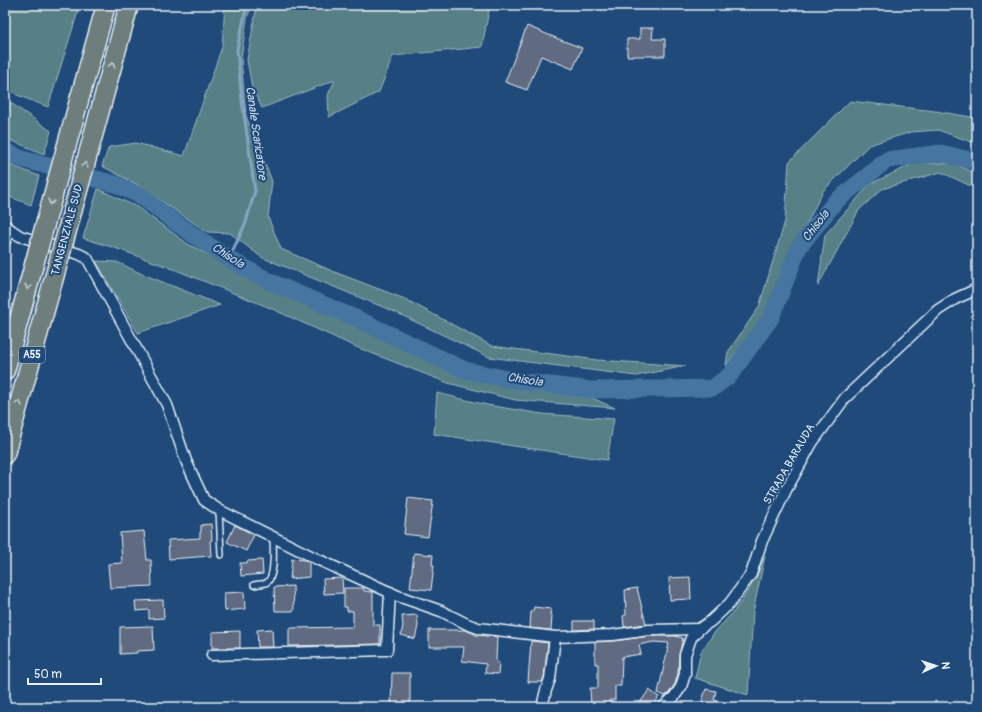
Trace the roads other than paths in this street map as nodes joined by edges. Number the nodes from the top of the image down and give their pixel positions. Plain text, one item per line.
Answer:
1 (106, 5) edge
2 (128, 5) edge
3 (8, 228) edge
4 (5, 241) edge
5 (977, 289) edge
6 (5, 370) edge
7 (5, 454) edge
8 (219, 510) junction
9 (273, 537) junction
10 (221, 555) dead end
11 (254, 585) dead end
12 (390, 592) junction
13 (698, 629) junction
14 (555, 636) junction
15 (212, 656) dead end
16 (542, 707) edge
17 (663, 707) edge

1 -> 6 highway, TANGENZIALE SUD / A55, bridge
7 -> 2 highway, TANGENZIALE SUD / A55, bridge
3 - 4 street
3 - 8 street
5 - 13 street, STRADA BARAUDA
8 - 9 street
8 - 10 lane
9 - 11 lane
9 - 12 street
12 - 14 street
12 - 15 street
13 - 14 street
13 - 17 street, STRADA BARAUDA
14 - 16 street

